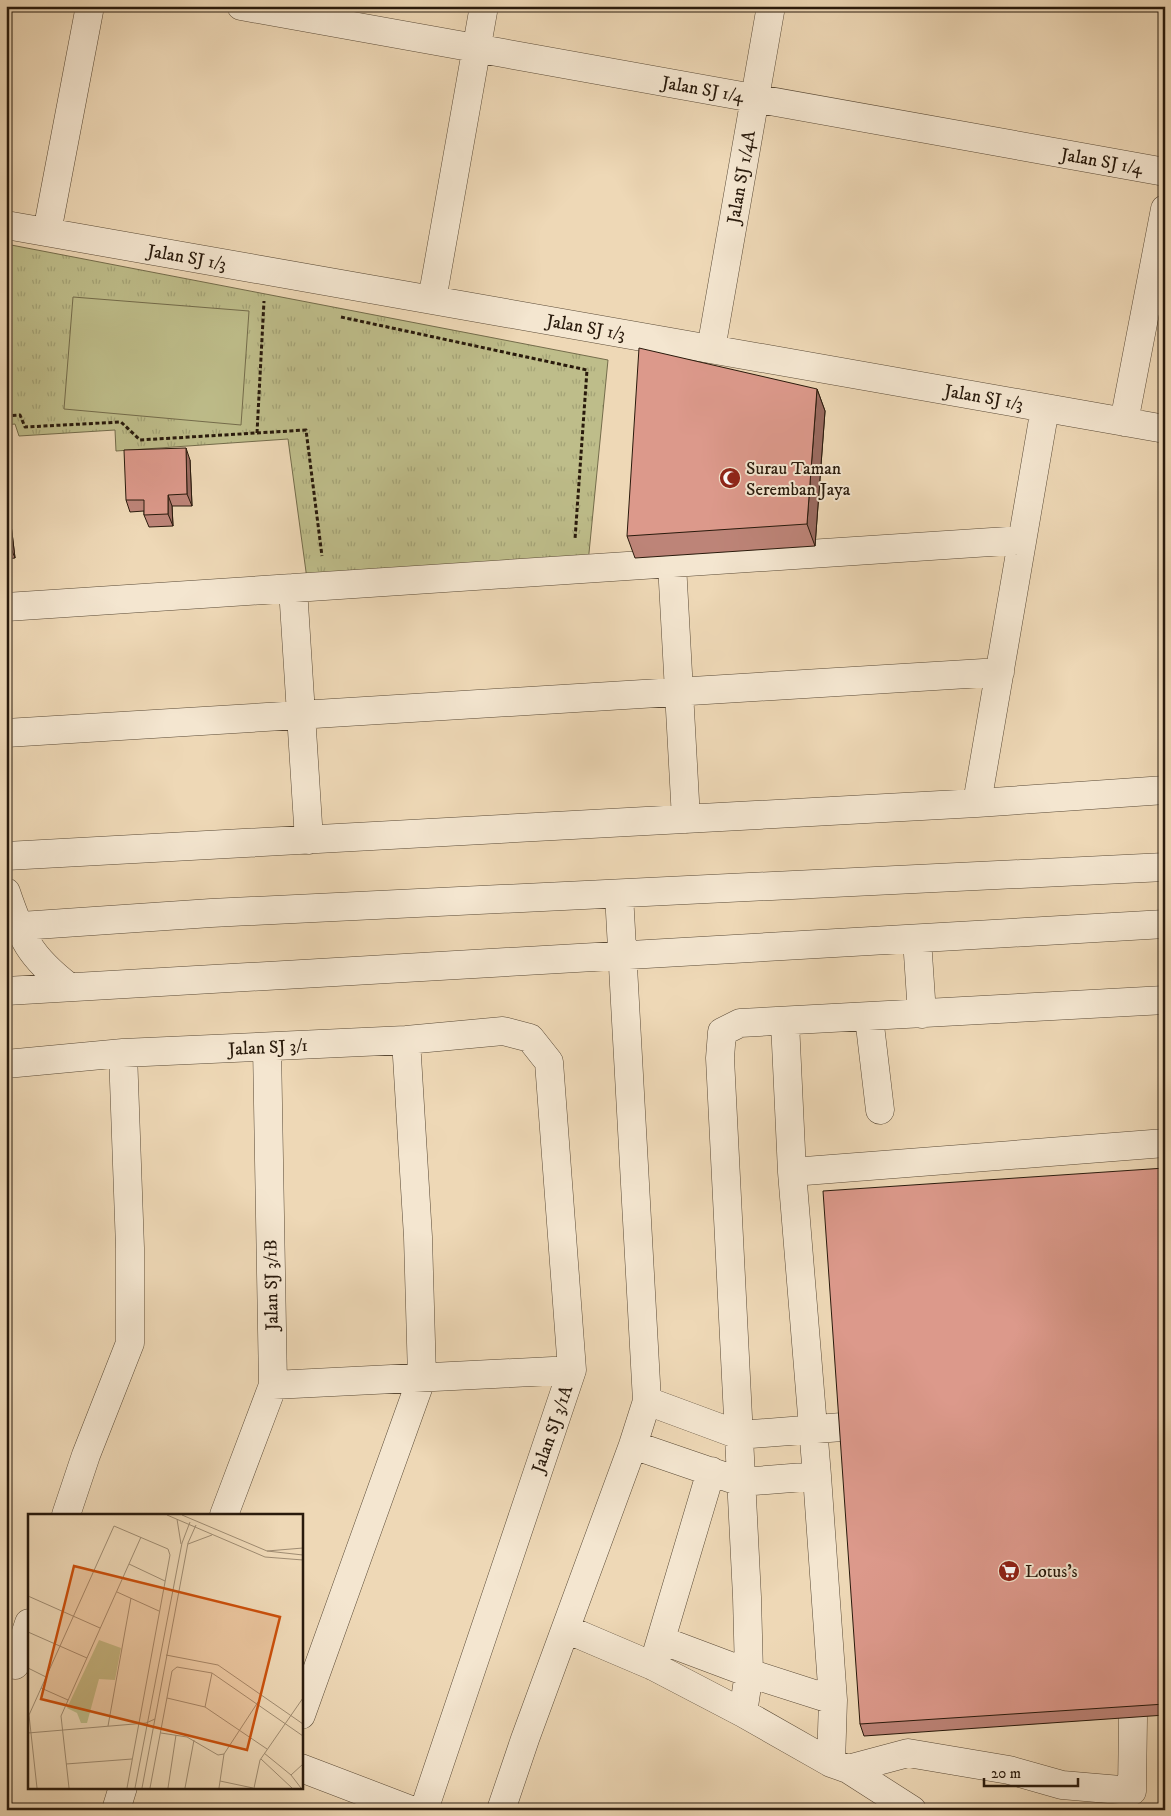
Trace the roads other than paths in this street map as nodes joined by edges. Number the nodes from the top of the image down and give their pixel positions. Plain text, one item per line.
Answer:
1 (90, 6) edge
2 (241, 6) edge
3 (484, 6) edge
4 (771, 6) edge
5 (476, 49) junction
6 (755, 98) junction
7 (1165, 172) edge
8 (1165, 210) edge
9 (6, 225) edge
10 (47, 232) junction
11 (432, 300) junction
12 (711, 349) junction
13 (1046, 408) junction
14 (1124, 422) junction
15 (1165, 429) edge
16 (1022, 540) junction
17 (672, 564) junction
18 (293, 588) junction
19 (6, 607) edge
20 (1000, 672) junction
21 (678, 691) junction
22 (301, 715) junction
23 (6, 733) edge
24 (1165, 790) edge
25 (977, 803) junction
26 (686, 819) junction
27 (309, 840) junction
28 (6, 856) edge
29 (1165, 868) edge
30 (6, 892) edge
31 (619, 894) junction
32 (1165, 924) edge
33 (12, 926) edge
34 (917, 939) junction
35 (623, 955) junction
36 (69, 988) junction
37 (6, 991) edge
38 (1165, 1000) edge
39 (922, 1014) junction
40 (869, 1017) junction
41 (785, 1022) junction
42 (530, 1038) joint
43 (406, 1040) junction
44 (267, 1047) junction
45 (123, 1053) junction
46 (6, 1064) edge
47 (880, 1110) dead end
48 (1165, 1142) edge
49 (792, 1172) junction
50 (572, 1370) junction
51 (422, 1377) junction
52 (273, 1385) junction
53 (647, 1401) junction
54 (842, 1427) edge
55 (813, 1431) junction
56 (739, 1435) junction
57 (633, 1445) junction
58 (711, 1471) junction
59 (817, 1476) junction
60 (741, 1482) junction
61 (66, 1514) edge
62 (224, 1514) edge
63 (28, 1626) edge
64 (566, 1629) junction
65 (661, 1640) junction
66 (17, 1665) edge
67 (653, 1666) junction
68 (750, 1673) junction
69 (833, 1700) junction
70 (302, 1712) edge
71 (743, 1713) junction
72 (1133, 1718) edge
73 (839, 1766) junction
74 (302, 1768) edge
75 (124, 1788) edge
76 (116, 1810) edge
77 (411, 1810) edge
78 (424, 1810) edge
79 (501, 1810) edge
80 (912, 1810) edge

1 - 10 street
2 - 5 street, Jalan SJ 1/4
3 - 5 street
4 - 6 street, Jalan SJ 1/4A
5 - 6 street, Jalan SJ 1/4
5 - 11 street
6 - 7 street, Jalan SJ 1/4
6 - 12 street, Jalan SJ 1/4A
8 - 14 street
9 - 10 street, Jalan SJ 1/3
10 - 11 street, Jalan SJ 1/3
11 - 12 street, Jalan SJ 1/3
12 - 13 street, Jalan SJ 1/3
13 - 14 street, Jalan SJ 1/3
13 - 16 street
14 - 15 street, Jalan SJ 1/3
16 - 17 street
16 - 20 street
17 - 18 street
17 - 21 street
18 - 19 street
18 - 22 street
20 - 21 street
20 - 25 street
21 - 22 street
21 - 26 street
22 - 23 street
22 - 27 street
24 - 25 street
25 - 26 street
26 - 27 street
27 - 28 street
29 - 31 street
30 - 33 street
31 - 33 street
31 - 35 street
32 - 34 street
33 - 36 street
34 - 35 street
34 - 39 street
35 - 36 street
35 - 53 street
36 - 37 street
38 - 39 street
39 - 40 street
40 - 41 street
40 - 47 street
41 - 49 street
41 - 56 street
42 - 43 street, Jalan SJ 3/1
42 - 50 street, Jalan SJ 3/1A
43 - 44 street, Jalan SJ 3/1
43 - 51 street
44 - 45 street, Jalan SJ 3/1
44 - 52 street, Jalan SJ 3/1B
45 - 46 street, Jalan SJ 3/1
45 - 61 street
48 - 49 street
49 - 55 street
50 - 51 street
50 - 78 street, Jalan SJ 3/1A
51 - 52 street
51 - 70 street
52 - 62 street, Jalan SJ 3/1B
53 - 56 street
53 - 57 street
54 - 55 street
55 - 56 street
55 - 59 street
56 - 60 street
57 - 58 street
57 - 64 street
58 - 60 street
58 - 65 street
59 - 60 street
59 - 69 street
60 - 68 street
63 - 66 street
64 - 67 street
64 - 79 street
65 - 67 street
65 - 68 street
67 - 71 street
68 - 69 street
68 - 71 street
69 - 73 street
71 - 73 street
72 - 73 street
73 - 80 street
74 - 77 street
75 - 76 street

